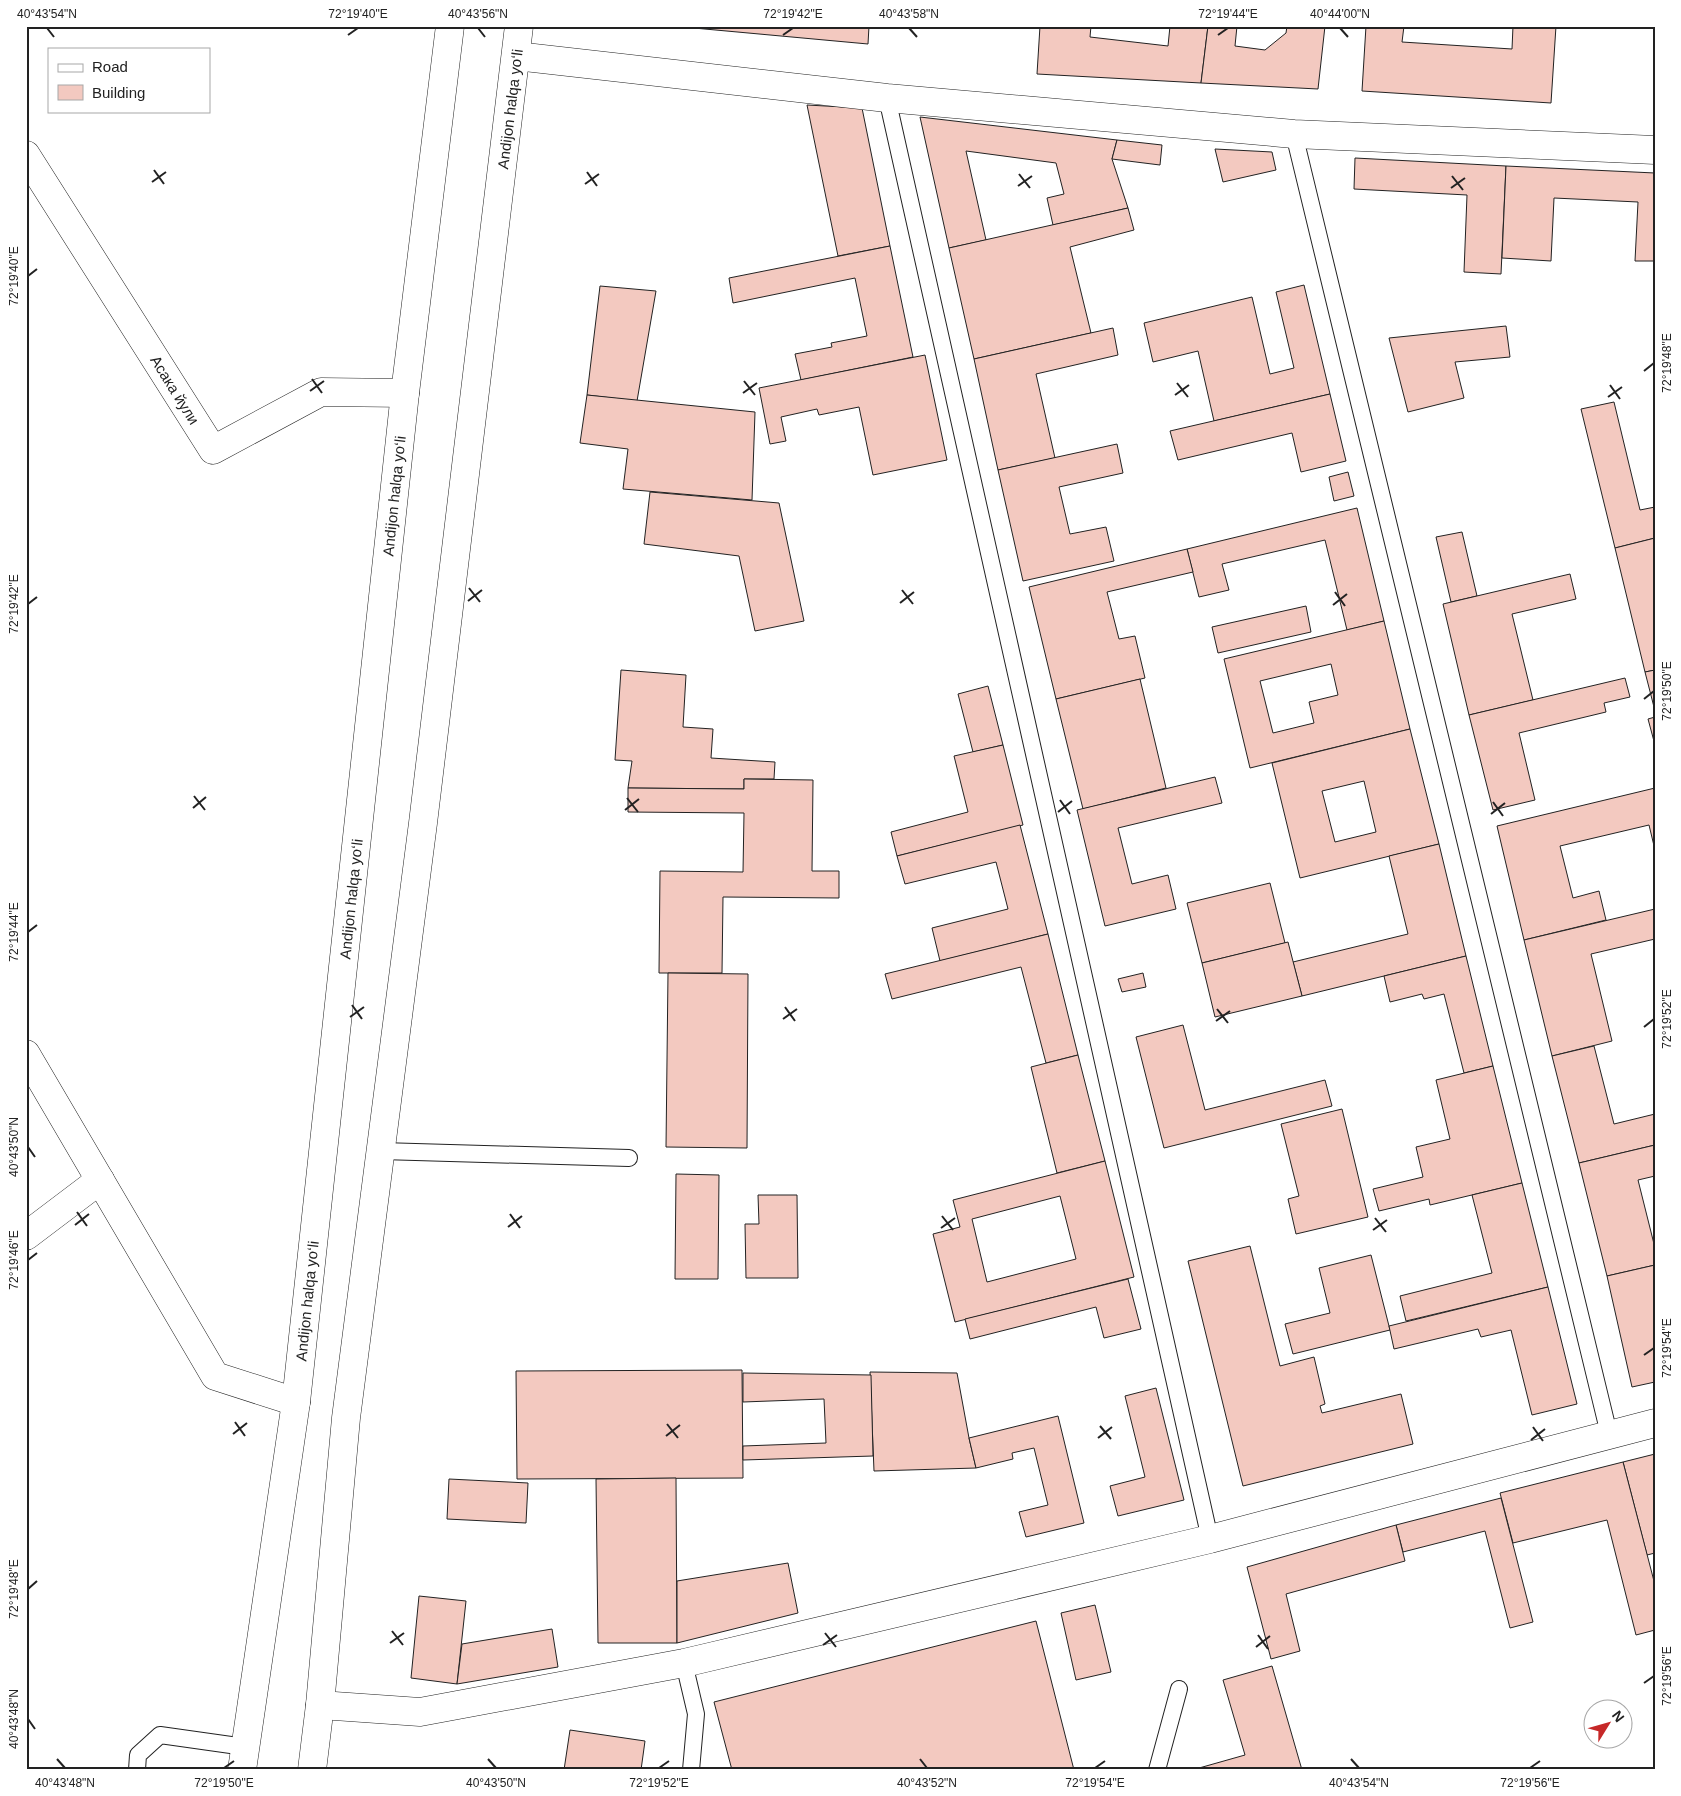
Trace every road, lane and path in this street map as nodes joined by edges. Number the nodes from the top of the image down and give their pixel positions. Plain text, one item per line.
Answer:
1 (450, 26) edge
2 (519, 26) edge
3 (516, 56) junction
4 (887, 98) junction
5 (1294, 134) junction
6 (1655, 150) edge
7 (26, 155) edge
8 (405, 393) junction
9 (26, 1054) edge
10 (380, 1151) junction
11 (629, 1158) dead end
12 (100, 1180) junction
13 (26, 1236) edge
14 (296, 1402) junction
15 (1655, 1423) edge
16 (1609, 1434) junction
17 (1210, 1539) junction
18 (684, 1663) junction
19 (1179, 1689) dead end
20 (320, 1705) junction
21 (244, 1758) edge
22 (137, 1770) edge
23 (312, 1770) edge
24 (691, 1770) edge
25 (1157, 1770) edge

1 - 8 main road, Andijon halqa yo‘li
2 - 3 main road, Andijon halqa yo‘li
3 - 4 main road
3 - 10 main road, Andijon halqa yo‘li
4 - 5 main road
4 - 17 lane
5 - 6 main road
5 - 16 lane
7 - 8 main road, Асака йули
8 - 14 main road, Andijon halqa yo‘li
9 - 12 main road
10 - 11 lane
10 - 20 main road, Andijon halqa yo‘li
12 - 13 main road
12 - 14 main road
14 - 21 main road, Andijon halqa yo‘li
15 - 16 main road
16 - 17 main road
17 - 18 main road
18 - 20 main road
18 - 24 lane
19 - 25 lane
20 - 23 main road, Andijon halqa yo‘li
21 - 22 lane

